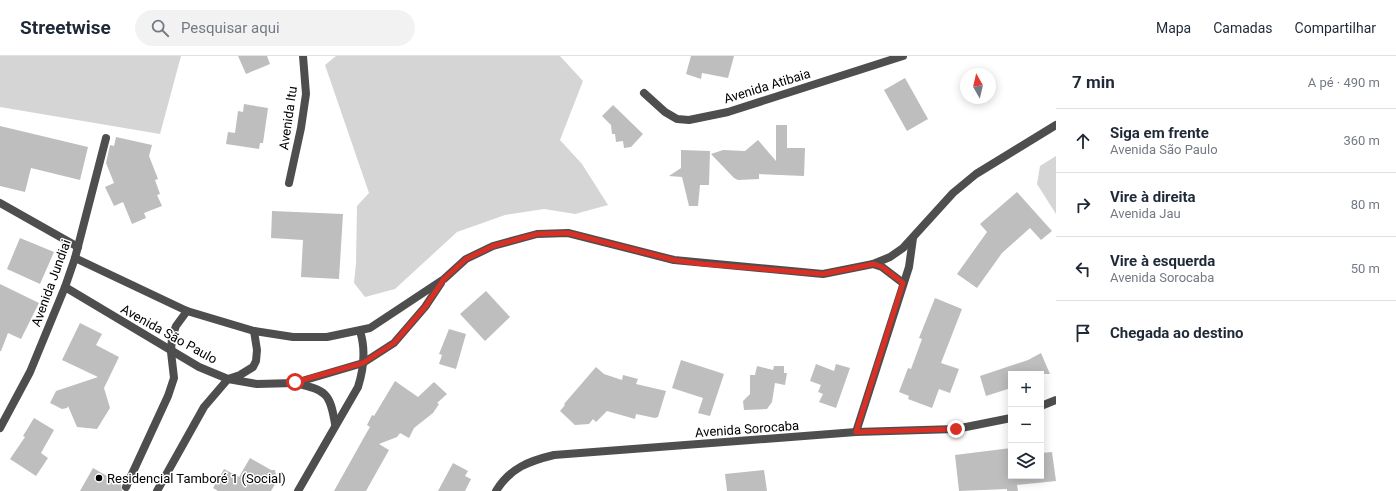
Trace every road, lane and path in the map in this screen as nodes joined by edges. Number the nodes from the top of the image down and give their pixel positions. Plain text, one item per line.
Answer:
1 (303, 56) edge
2 (903, 56) edge
3 (644, 93) dead end
4 (1056, 125) edge
5 (106, 138) dead end
6 (289, 183) dead end
7 (0, 203) edge
8 (913, 238) junction
9 (78, 247) junction
10 (75, 258) junction
11 (874, 264) junction
12 (444, 279) junction
13 (903, 283) junction
14 (65, 287) junction
15 (187, 311) junction
16 (254, 331) junction
17 (360, 331) junction
18 (171, 352) junction
19 (363, 363) junction
20 (228, 379) junction
21 (295, 382) junction
22 (1056, 400) edge
23 (1044, 405) edge
24 (1008, 419) edge
25 (335, 424) junction
26 (0, 428) edge
27 (856, 432) junction
28 (126, 487) dead end
29 (157, 491) edge
30 (298, 491) edge
31 (496, 491) edge

1 - 6 street, Avenida Itu
2 - 3 street, Avenida Atibaia
4 - 8 street, Avenida São Paulo
5 - 9 street, Avenida Jundiai
7 - 9 street
8 - 11 street, Avenida São Paulo
8 - 13 street
9 - 10 street, Avenida Jundiai
10 - 14 street, Avenida Jundiai
10 - 15 street, Avenida São Paulo
11 - 12 street, Avenida São Paulo
11 - 13 street
12 - 17 street, Avenida São Paulo
12 - 19 street, Avenida São Paulo
13 - 27 street
14 - 18 street, Avenida São Paulo
14 - 26 street, Avenida Jundiai
15 - 16 street, Avenida São Paulo
15 - 18 street
16 - 17 street, Avenida São Paulo
16 - 20 street
17 - 19 street
18 - 20 street, Avenida São Paulo
18 - 28 street
19 - 21 street, Avenida São Paulo
19 - 25 street
20 - 21 street, Avenida São Paulo
20 - 29 street
21 - 25 street
22 - 23 street
24 - 27 street, Avenida Sorocaba
25 - 30 street
27 - 31 street, Avenida Sorocaba

